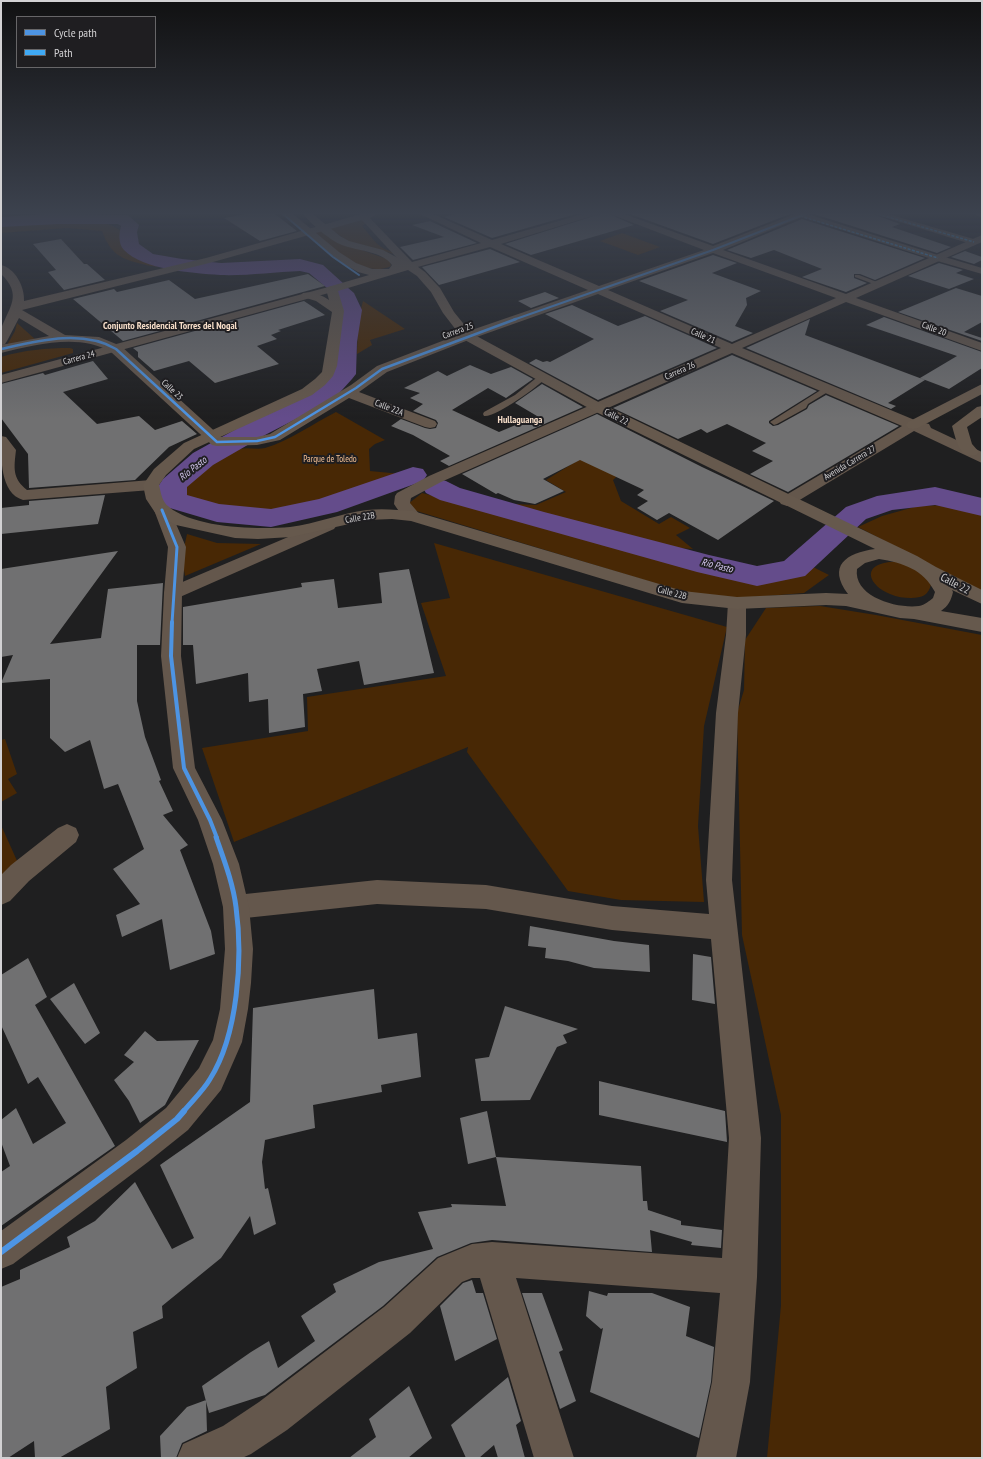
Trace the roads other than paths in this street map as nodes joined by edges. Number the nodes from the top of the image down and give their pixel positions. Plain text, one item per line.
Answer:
1 (15, 282) edge
2 (121, 282) edge
3 (357, 282) edge
4 (429, 282) edge
5 (582, 282) edge
6 (622, 282) edge
7 (803, 282) edge
8 (874, 282) edge
9 (883, 282) edge
10 (879, 284) junction
11 (334, 289) junction
12 (600, 290) junction
13 (308, 295) junction
14 (847, 298) junction
15 (17, 308) junction
16 (338, 312) junction
17 (467, 336) junction
18 (62, 339) junction
19 (83, 340) junction
20 (1, 341) edge
21 (982, 347) edge
22 (731, 348) junction
23 (116, 349) junction
24 (1, 350) edge
25 (86, 357) junction
26 (543, 378) junction
27 (1, 379) edge
28 (982, 388) edge
29 (827, 390) junction
30 (348, 393) junction
31 (599, 408) junction
32 (982, 410) edge
33 (488, 414) dead end
34 (774, 422) dead end
35 (430, 424) dead end
36 (913, 425) junction
37 (959, 426) junction
38 (213, 439) junction
39 (1, 440) edge
40 (976, 455) edge
41 (3, 473) edge
42 (151, 485) junction
43 (787, 501) junction
44 (162, 510) junction
45 (413, 516) junction
46 (328, 525) junction
47 (911, 560) junction
48 (929, 570) junction
49 (173, 593) junction
50 (982, 598) edge
51 (737, 603) junction
52 (876, 606) junction
53 (912, 613) junction
54 (982, 625) edge
55 (67, 835) dead end
56 (1, 893) edge
57 (236, 907) junction
58 (724, 928) junction
59 (1, 1252) edge
60 (492, 1259) junction
61 (739, 1277) junction
62 (197, 1458) edge
63 (554, 1458) edge
64 (716, 1458) edge

1 - 15 street
2 - 15 street
3 - 11 main road, Carrera 24
4 - 17 main road, Calle 22
5 - 12 street, Calle 21
6 - 12 street, Carrera 25
7 - 14 street, Calle 20
8 - 10 lane
9 - 10 street, Carrera 26
10 - 14 street, Carrera 26
11 - 13 street, Carrera 24
11 - 16 main road
12 - 17 street, Carrera 25
12 - 22 street, Calle 21
13 - 16 main road
13 - 23 street, Carrera 24
14 - 21 street, Calle 20
14 - 22 street, Carrera 26
15 - 18 street
15 - 20 street
16 - 38 main road
17 - 26 main road, Calle 22
17 - 30 street, Carrera 25
18 - 19 street
18 - 24 street
19 - 23 street
19 - 25 street
22 - 29 street, Calle 21
22 - 31 street, Carrera 26
23 - 25 street, Carrera 24
23 - 38 street, Calle 23
25 - 27 street, Carrera 24
26 - 31 main road, Calle 22
26 - 33 lane
28 - 36 main road, Avenida Carrera 27
29 - 34 lane
29 - 36 street, Calle 21
30 - 35 street, Calle 22A
30 - 38 street, Carrera 25
31 - 43 main road, Calle 22
31 - 45 street, Carrera 26
32 - 37 main road
36 - 37 street
36 - 40 street, Calle 21
36 - 43 street, Avenida Carrera 27
37 - 40 main road
38 - 42 main road
39 - 41 street
41 - 42 street
42 - 44 main road
43 - 47 main road, Calle 22
44 - 46 main road, Calle 22B
44 - 49 street
45 - 46 main road, Calle 22B
45 - 51 main road, Calle 22B
46 - 49 street
47 - 48 main road
47 - 52 main road
48 - 50 main road, Calle 22
48 - 53 main road
49 - 57 street
51 - 52 main road, Calle 22B
51 - 58 street
52 - 53 main road
53 - 54 main road
55 - 56 street
57 - 58 street
57 - 59 street
58 - 61 street
60 - 61 street
60 - 62 street
60 - 63 street
61 - 64 street

